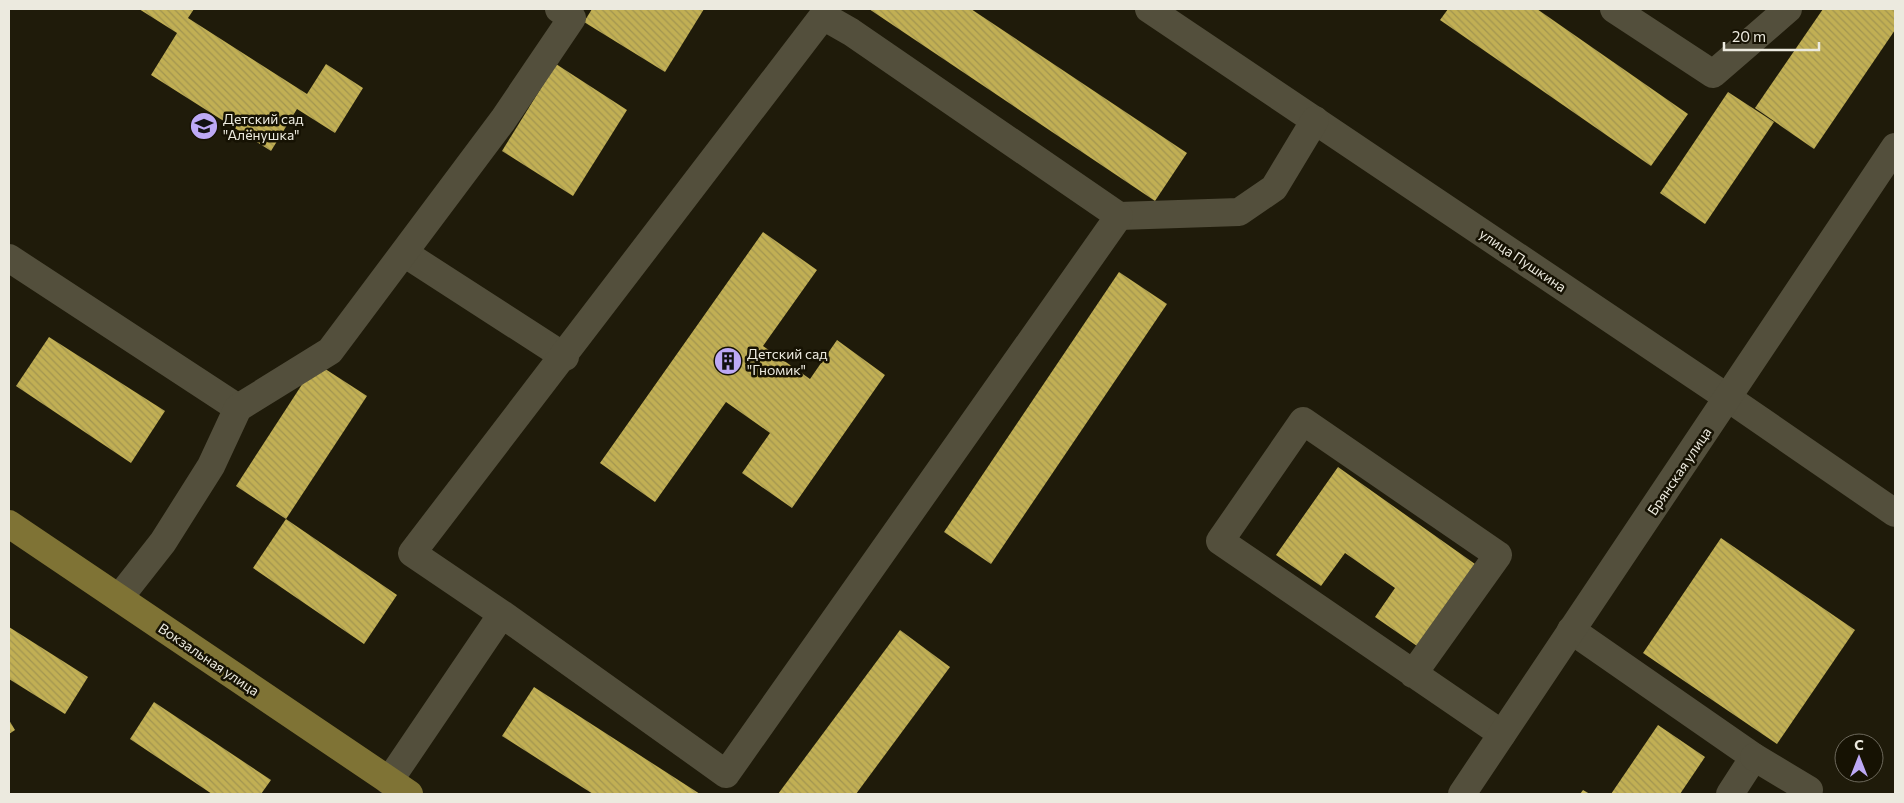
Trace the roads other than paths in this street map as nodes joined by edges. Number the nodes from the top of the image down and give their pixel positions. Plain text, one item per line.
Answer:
1 (559, 9) edge
2 (1149, 9) edge
3 (1614, 9) edge
4 (1788, 9) edge
5 (1315, 120) junction
6 (1895, 147) edge
7 (1119, 216) junction
8 (404, 253) junction
9 (9, 258) edge
10 (565, 357) junction
11 (1728, 398) junction
12 (238, 408) junction
13 (1895, 513) edge
14 (9, 524) edge
15 (118, 598) junction
16 (502, 614) junction
17 (1572, 630) junction
18 (1413, 674) junction
19 (1502, 734) junction
20 (1754, 757) junction
21 (401, 790) edge
22 (1462, 794) edge
23 (1730, 794) edge
24 (1806, 794) edge

1 - 8 street
2 - 5 street, улица Пушкина
3 - 4 street
5 - 7 street
5 - 11 street, улица Пушкина
6 - 11 street, Брянская улица
7 - 10 street
7 - 16 street
8 - 10 street
8 - 12 street
9 - 12 street
10 - 16 street
11 - 13 street, улица Пушкина
11 - 17 street, Брянская улица
12 - 15 street
14 - 15 main road, Вокзальная улица
15 - 21 main road, Вокзальная улица
16 - 21 street
17 - 19 street, Брянская улица
17 - 20 street
18 - 18 street
18 - 19 street
19 - 22 street, Брянская улица
20 - 23 street
20 - 24 street

